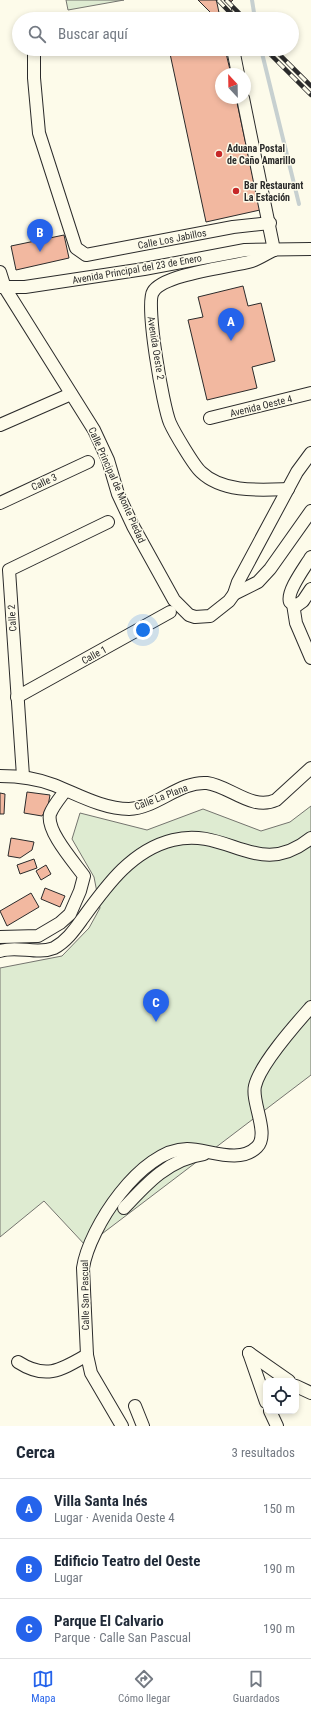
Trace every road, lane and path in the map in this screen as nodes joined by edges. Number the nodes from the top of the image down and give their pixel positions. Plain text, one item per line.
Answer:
1 (223, 0) edge
2 (226, 12) edge
3 (34, 56) edge
4 (234, 56) edge
5 (237, 68) edge
6 (244, 104) edge
7 (270, 223) junction
8 (311, 249) edge
9 (274, 250) junction
10 (0, 272) edge
11 (2, 288) edge
12 (311, 393) edge
13 (71, 394) junction
14 (210, 418) dead end
15 (0, 425) edge
16 (311, 453) edge
17 (88, 462) dead end
18 (288, 489) junction
19 (0, 502) edge
20 (311, 511) edge
21 (108, 522) dead end
22 (311, 557) edge
23 (311, 589) edge
24 (234, 594) junction
25 (293, 604) junction
26 (170, 612) dead end
27 (311, 658) edge
28 (17, 697) junction
29 (311, 768) edge
30 (0, 776) edge
31 (23, 776) junction
32 (65, 791) junction
33 (311, 838) edge
34 (0, 936) edge
35 (0, 952) edge
36 (311, 1007) edge
37 (211, 1153) junction
38 (124, 1208) dead end
39 (87, 1355) junction
40 (18, 1362) dead end
41 (285, 1378) edge
42 (299, 1387) edge
43 (311, 1393) edge
44 (263, 1395) edge
45 (135, 1406) dead end
46 (271, 1414) edge
47 (122, 1426) edge
48 (142, 1426) edge
49 (277, 1426) edge

1 - 2 street
3 - 7 street, Calle Los Jabillos
4 - 5 street
6 - 7 street
7 - 9 street
8 - 9 street, Avenida Oeste 2
9 - 11 street, Avenida Principal del 23 de Enero
9 - 18 street, Avenida Oeste 2
10 - 11 street, Calle Principal de Monte Piedad
11 - 13 street, Calle Principal de Monte Piedad
12 - 14 street, Avenida Oeste 4
13 - 15 street
13 - 24 street, Calle Principal de Monte Piedad
16 - 18 street, Calle Principal de Monte Piedad
17 - 19 street, Calle 3
18 - 24 street, Calle Principal de Monte Piedad
20 - 24 street
21 - 28 street, Calle 2
22 - 25 street
23 - 25 street
25 - 27 street
26 - 28 street, Calle 1
28 - 31 street, Calle 2
29 - 32 street, Calle La Plana
30 - 31 street, Calle La Plana
31 - 32 street, Calle La Plana
32 - 34 street
33 - 35 street
36 - 37 street, Calle San Pascual
37 - 38 street
37 - 39 street, Calle San Pascual
39 - 40 street
39 - 47 street, Calle San Pascual
41 - 44 street
42 - 43 street
45 - 48 street
46 - 49 street

